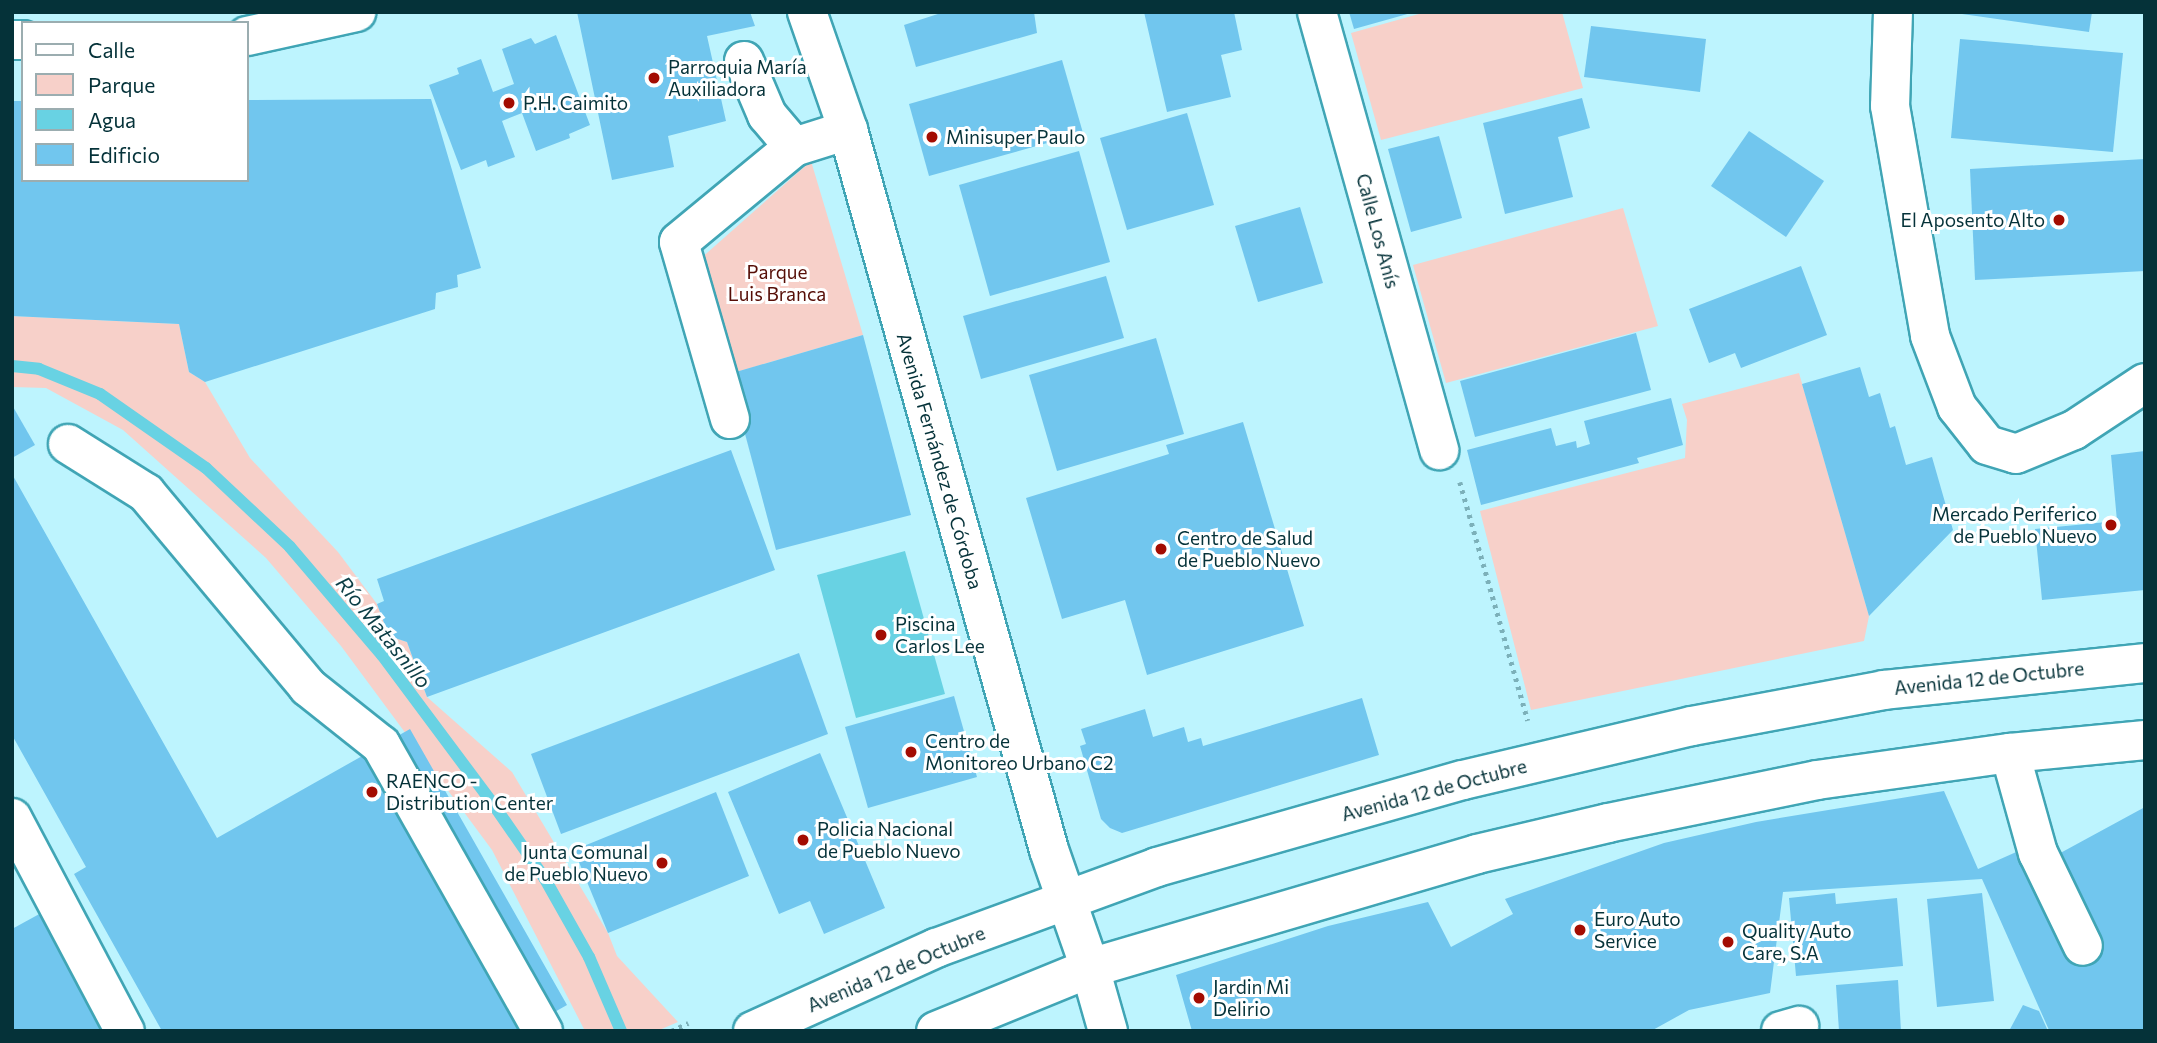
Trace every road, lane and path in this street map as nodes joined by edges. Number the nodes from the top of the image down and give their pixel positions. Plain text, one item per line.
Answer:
1 (356, 12) edge
2 (807, 12) edge
3 (1317, 12) edge
4 (1893, 12) edge
5 (248, 36) edge
6 (744, 61) dead end
7 (848, 130) junction
8 (794, 147) junction
9 (2145, 383) edge
10 (730, 419) dead end
11 (68, 444) dead end
12 (1438, 450) joint
13 (2145, 663) edge
14 (1528, 720) dead end
15 (2145, 740) edge
16 (2010, 753) junction
17 (12, 818) edge
18 (1066, 902) junction
19 (2083, 946) dead end
20 (1090, 968) junction
21 (688, 1023) dead end
22 (125, 1031) edge
23 (543, 1031) edge
24 (670, 1031) edge
25 (753, 1031) edge
26 (936, 1031) edge
27 (1108, 1031) edge

1 - 5 main road
2 - 7 main road, Avenida Fernández de Córdoba
3 - 12 main road, Calle Los Anís
4 - 9 main road
6 - 8 main road
7 - 8 main road
7 - 18 main road, Avenida Fernández de Córdoba
8 - 10 main road
11 - 23 main road
12 - 14 path
13 - 18 main road, Avenida 12 de Octubre
15 - 16 main road
16 - 19 main road
16 - 20 main road
17 - 22 main road
18 - 20 main road, Avenida Fernández de Córdoba
18 - 25 main road, Avenida 12 de Octubre
20 - 26 main road
20 - 27 main road, Avenida Fernández de Córdoba
21 - 24 path

